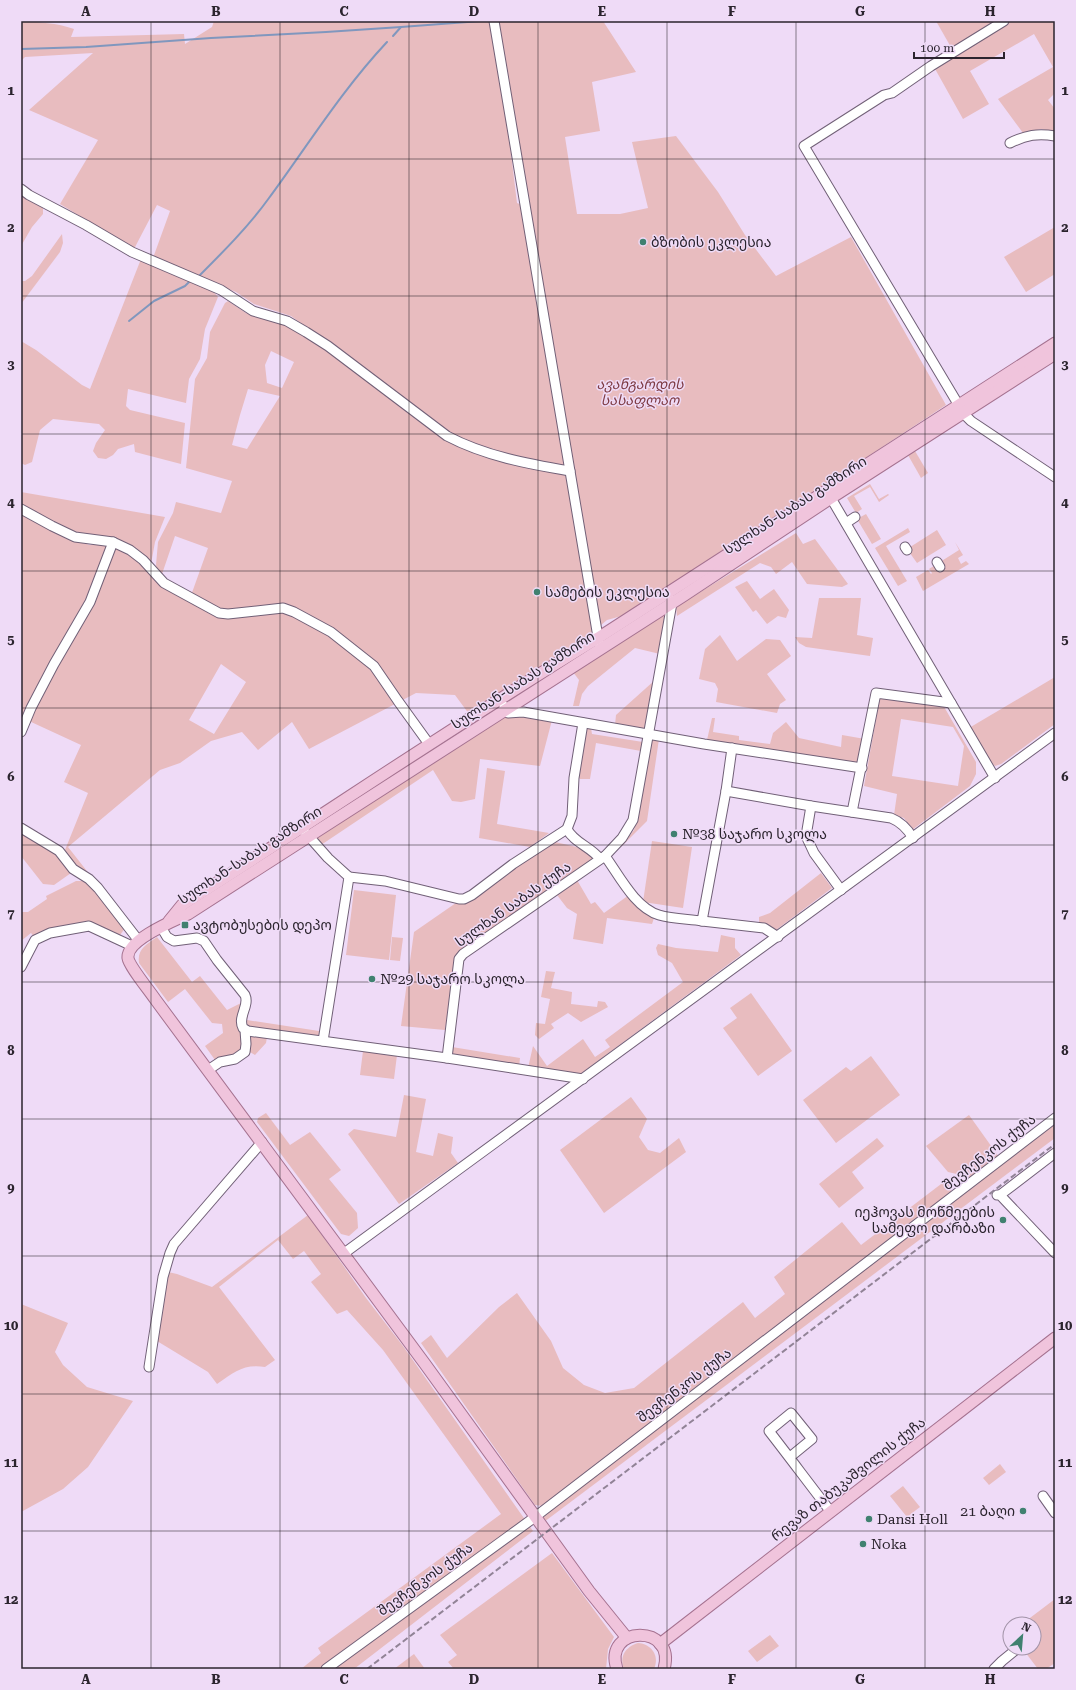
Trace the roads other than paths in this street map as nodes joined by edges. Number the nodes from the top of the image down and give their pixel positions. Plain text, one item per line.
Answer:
1 (494, 21) edge
2 (1004, 21) edge
3 (1055, 136) edge
4 (1010, 143) dead end
5 (21, 189) edge
6 (1054, 348) edge
7 (962, 409) junction
8 (570, 471) junction
9 (1055, 477) edge
10 (829, 494) junction
11 (21, 509) edge
12 (855, 517) dead end
13 (846, 523) junction
14 (113, 542) junction
15 (670, 598) junction
16 (599, 643) junction
17 (500, 699) junction
18 (951, 703) junction
19 (506, 709) junction
20 (583, 723) junction
21 (21, 732) edge
22 (1055, 733) edge
23 (648, 735) junction
24 (429, 744) junction
25 (732, 748) junction
26 (862, 768) junction
27 (995, 778) junction
28 (726, 791) junction
29 (811, 806) junction
30 (852, 812) junction
31 (21, 828) edge
32 (567, 829) junction
33 (304, 831) junction
34 (913, 838) junction
35 (602, 857) junction
36 (349, 877) junction
37 (841, 890) junction
38 (702, 920) junction
39 (165, 924) junction
40 (778, 937) junction
41 (136, 943) junction
42 (21, 967) edge
43 (245, 1030) junction
44 (323, 1041) junction
45 (447, 1058) junction
46 (208, 1070) junction
47 (583, 1079) junction
48 (1055, 1118) edge
49 (262, 1142) junction
50 (1055, 1153) edge
51 (1055, 1253) edge
52 (343, 1254) junction
53 (1055, 1338) edge
54 (149, 1368) dead end
55 (790, 1457) junction
56 (1043, 1496) dead end
57 (831, 1512) junction
58 (1055, 1513) edge
59 (535, 1517) junction
60 (627, 1638) junction
61 (660, 1644) junction
62 (1007, 1656) edge
63 (326, 1669) edge
64 (617, 1669) edge
65 (664, 1669) edge
66 (994, 1669) edge

1 - 8 street
2 - 7 street
3 - 4 street
5 - 8 street
6 - 7 main road, სულხან-საბას გამზირი
7 - 9 street
7 - 10 main road, სულხან-საბას გამზირი
8 - 16 street
10 - 13 street
10 - 15 main road, სულხან-საბას გამზირი
11 - 14 street
12 - 13 street
13 - 18 street
14 - 21 street
14 - 24 street
15 - 16 main road, სულხან-საბას გამზირი
15 - 23 street, სულხან საბას ქუჩა
16 - 17 main road, სულხან-საბას გამზირი
16 - 19 main road, სულხან-საბას გამზირი
17 - 19 street
17 - 24 main road, სულხან-საბას გამზირი
18 - 26 street
18 - 27 street
19 - 20 street
19 - 33 main road, სულხან-საბას გამზირი
20 - 23 street
20 - 32 street
22 - 27 street
23 - 25 street
23 - 35 street, სულხან საბას ქუჩა
24 - 33 main road, სულხან-საბას გამზირი
25 - 26 street
25 - 28 street
26 - 30 street
27 - 34 street
28 - 29 street
28 - 38 street
29 - 30 street
29 - 37 street
30 - 34 street
31 - 41 street
32 - 35 street
32 - 36 street
33 - 36 street
33 - 39 main road, სულხან-საბას გამზირი
34 - 37 street
35 - 38 street
35 - 45 street, სულხან საბას ქუჩა
36 - 44 street
37 - 40 street
38 - 40 street
39 - 41 main road, სულხან-საბას გამზირი
39 - 43 street
40 - 47 street
41 - 42 street
41 - 46 main road
43 - 44 street
43 - 46 street
44 - 45 street
45 - 47 street
46 - 49 main road
47 - 52 street
48 - 59 street, შევჩენკოს ქუჩა
49 - 52 main road
49 - 54 street
50 - 51 street
52 - 59 main road
53 - 57 main road, რევაზ თაბუკაშვილის ქუჩა
55 - 55 street
55 - 57 street
56 - 58 street
57 - 61 main road, რევაზ თაბუკაშვილის ქუჩა
59 - 60 main road
59 - 63 street, შევჩენკოს ქუჩა
60 - 61 main road
60 - 64 main road
61 - 65 main road
62 - 66 street

